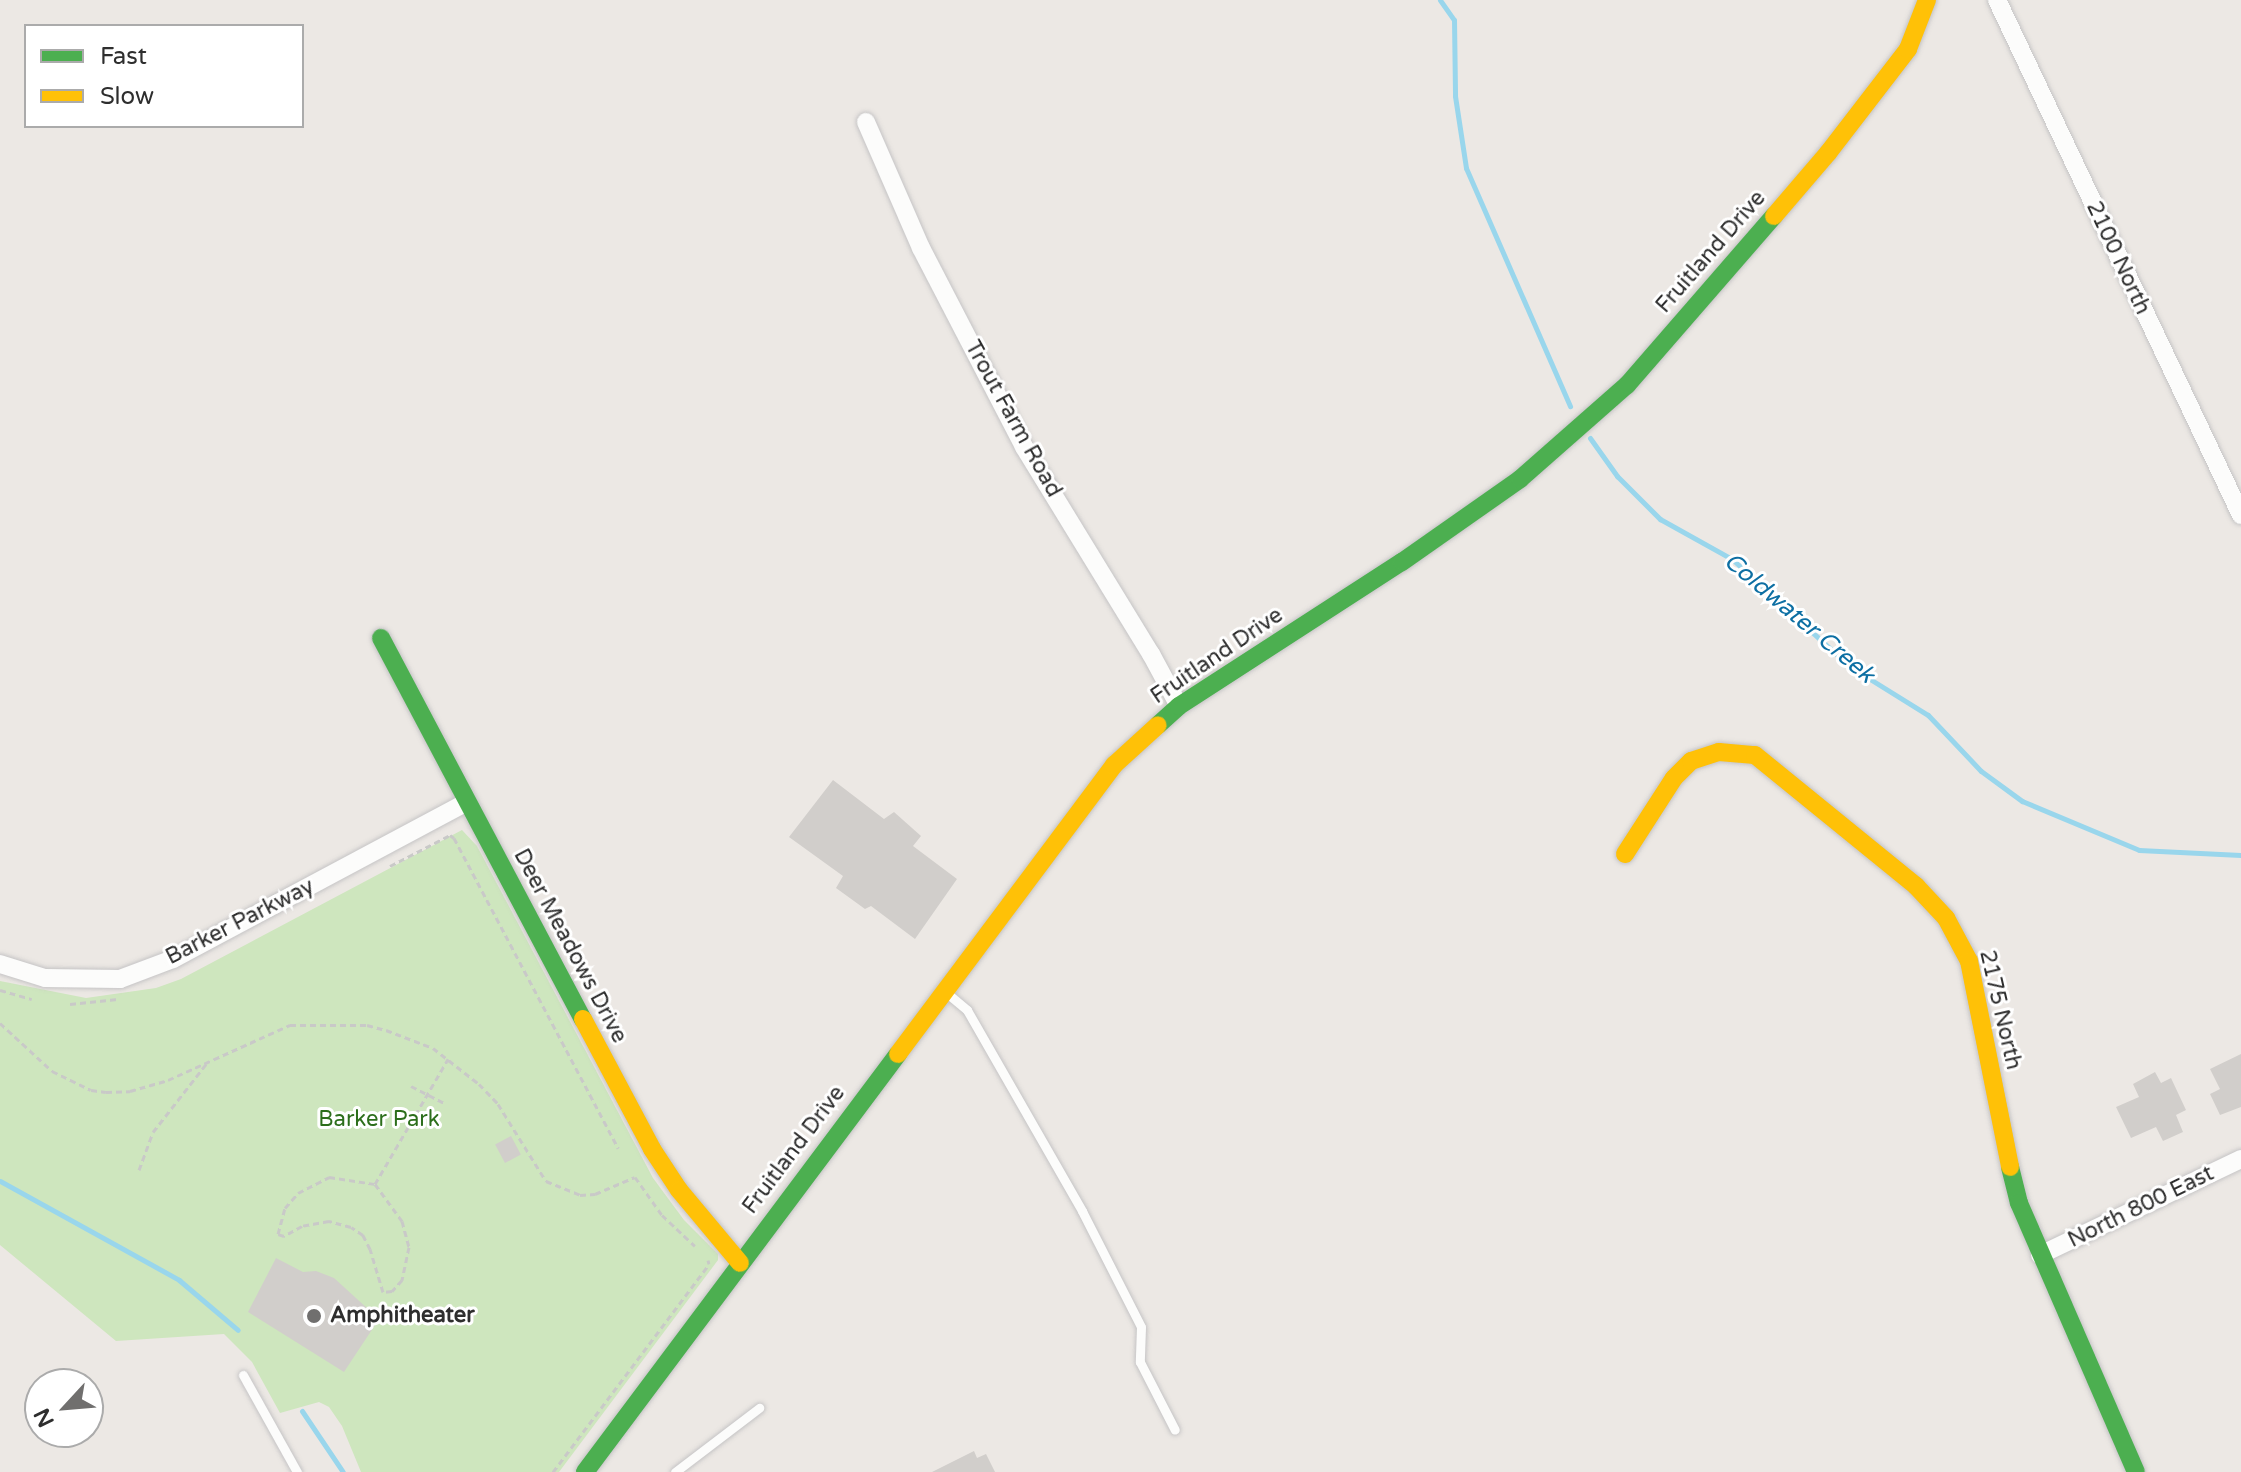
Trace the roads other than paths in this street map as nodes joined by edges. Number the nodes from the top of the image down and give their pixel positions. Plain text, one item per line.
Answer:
1 (1927, 0) edge
2 (1997, 0) edge
3 (866, 122) dead end
4 (2241, 515) edge
5 (381, 638) dead end
6 (1179, 706) junction
7 (465, 803) junction
8 (1625, 854) dead end
9 (0, 964) edge
10 (946, 991) junction
11 (2241, 1159) edge
12 (2040, 1255) junction
13 (740, 1263) junction
14 (243, 1375) dead end
15 (759, 1408) dead end
16 (1175, 1430) dead end
17 (297, 1472) edge
18 (585, 1472) edge
19 (675, 1472) edge
20 (2136, 1472) edge

1 - 6 street, Fruitland Drive
2 - 4 street, 2100 North
3 - 6 street, Trout Farm Road
5 - 7 street, Deer Meadows Drive
6 - 10 street, Fruitland Drive
7 - 9 street, Barker Parkway
7 - 13 street, Deer Meadows Drive
8 - 12 street, 2175 North
10 - 13 street, Fruitland Drive
10 - 16 lane
11 - 12 street, North 800 East
12 - 20 street, 2175 North
13 - 18 street, Fruitland Drive
14 - 17 lane
15 - 19 lane

